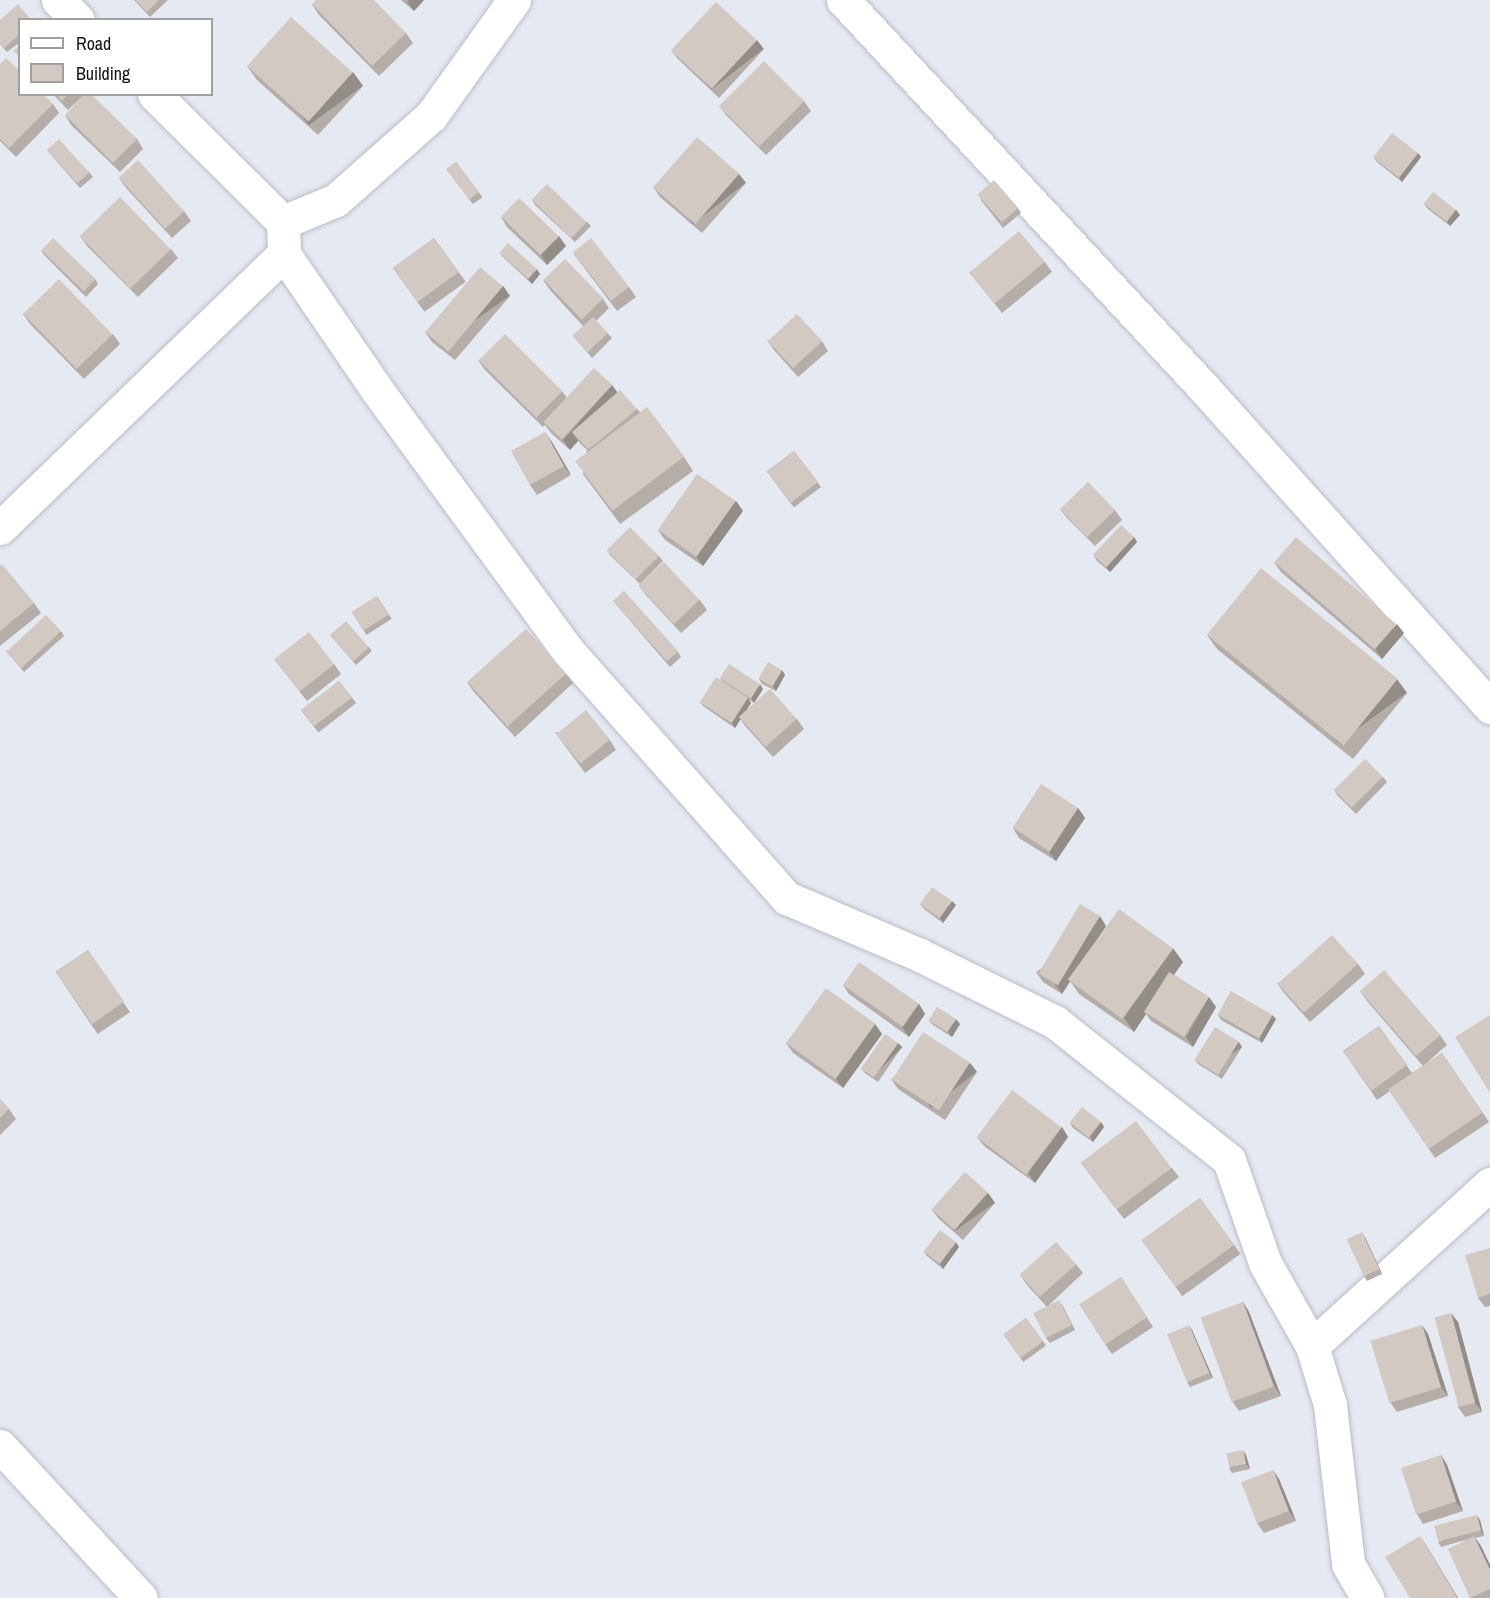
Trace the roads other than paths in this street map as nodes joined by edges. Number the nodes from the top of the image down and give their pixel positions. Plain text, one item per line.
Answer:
1 (58, 0) edge
2 (514, 0) edge
3 (843, 0) edge
4 (76, 18) edge
5 (156, 96) edge
6 (283, 222) junction
7 (284, 254) junction
8 (0, 528) edge
9 (1490, 707) edge
10 (1490, 1184) edge
11 (1312, 1346) junction
12 (0, 1446) edge
13 (141, 1598) edge
14 (1368, 1598) edge

1 - 4 street
2 - 6 street
3 - 9 street
5 - 6 street
6 - 7 street
7 - 8 street
7 - 11 street
10 - 11 street
11 - 14 street
12 - 13 street

